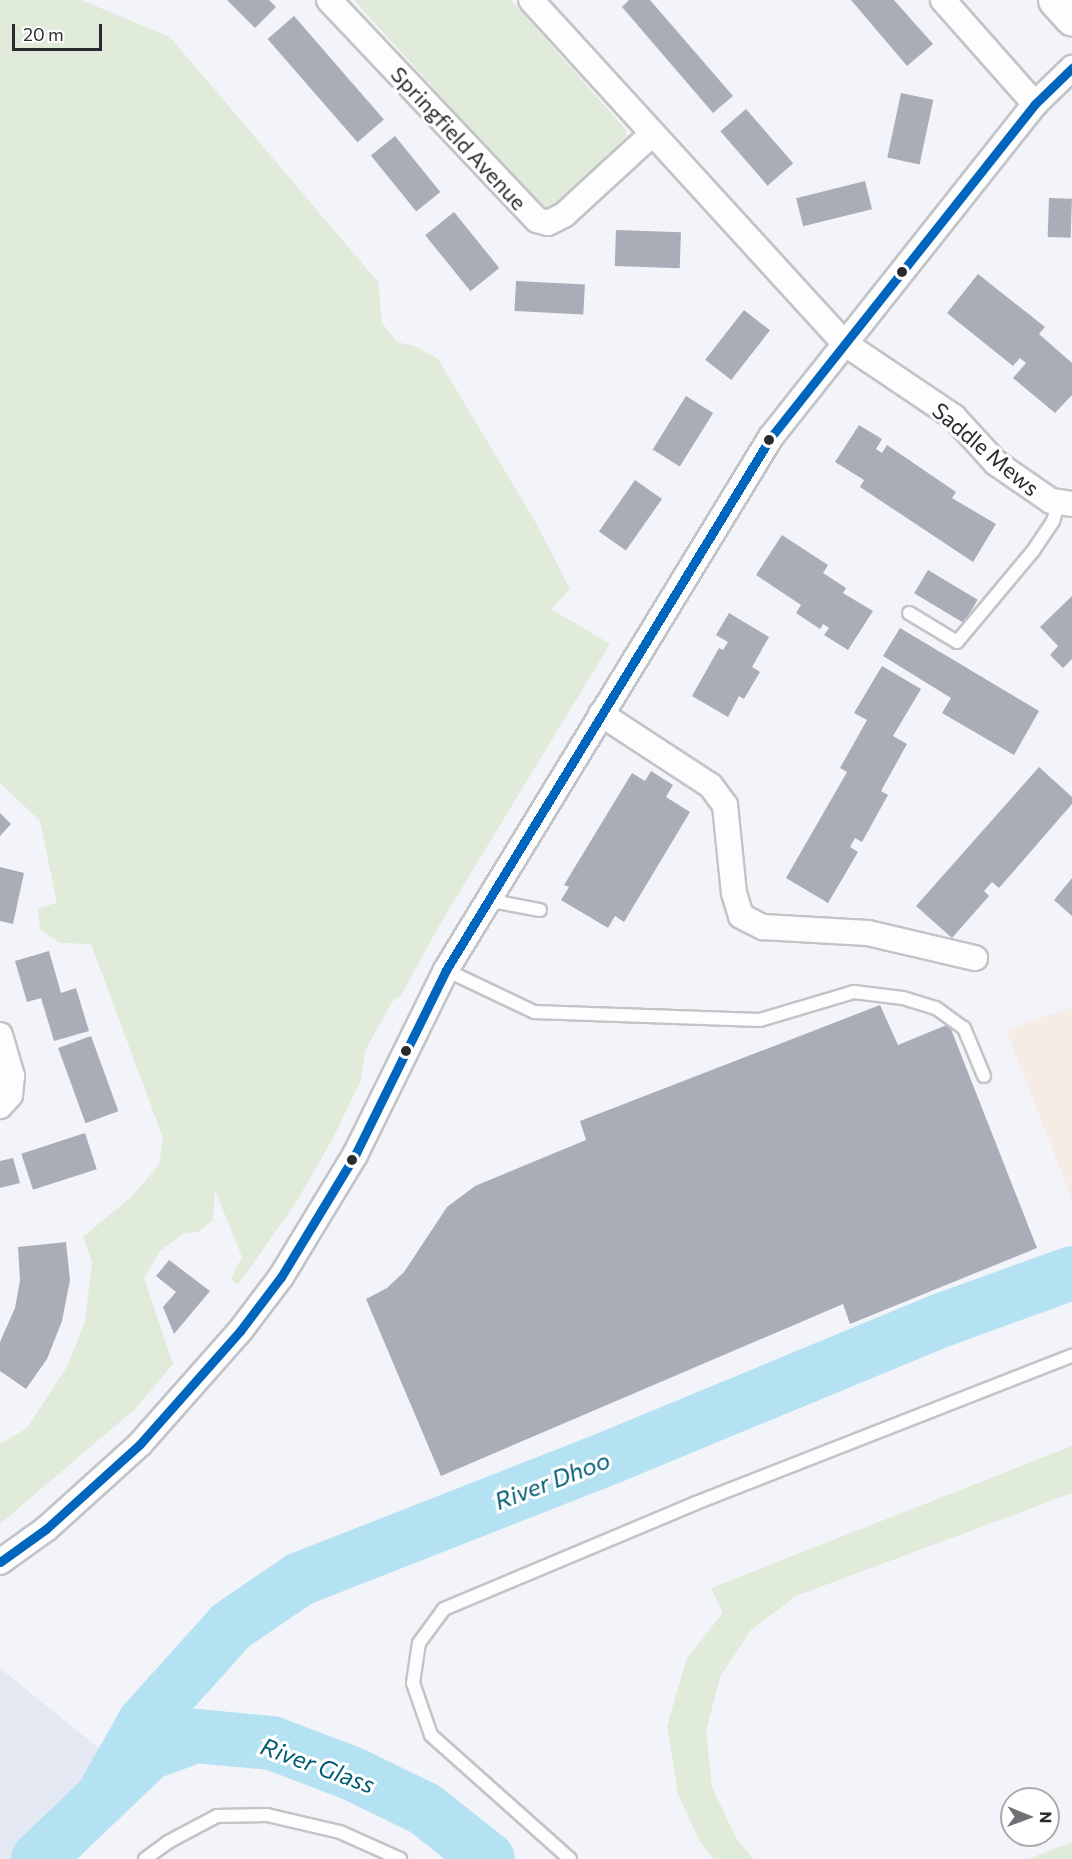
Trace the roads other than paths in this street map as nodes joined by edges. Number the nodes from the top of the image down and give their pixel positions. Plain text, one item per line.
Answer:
1 (329, 0) edge
2 (531, 0) edge
3 (943, 0) edge
4 (1055, 0) edge
5 (1072, 19) edge
6 (1072, 68) edge
7 (1035, 104) junction
8 (651, 135) junction
9 (844, 343) junction
10 (1066, 503) edge
11 (909, 613) dead end
12 (602, 714) junction
13 (487, 900) junction
14 (540, 910) dead end
15 (975, 958) dead end
16 (446, 970) junction
17 (0, 1035) edge
18 (984, 1076) dead end
19 (0, 1106) edge
20 (1072, 1356) edge
21 (0, 1562) edge
22 (563, 1857) edge
23 (145, 1859) edge
24 (400, 1859) edge

1 - 8 street, Springfield Avenue
2 - 8 street
3 - 7 street
4 - 5 highway
6 - 7 street
7 - 9 street
8 - 9 street
9 - 10 street, Saddle Mews
9 - 12 street
10 - 11 lane
12 - 13 street
12 - 15 street
13 - 14 lane
13 - 16 street
16 - 18 lane
16 - 21 street
17 - 19 street
20 - 22 lane
23 - 24 lane

